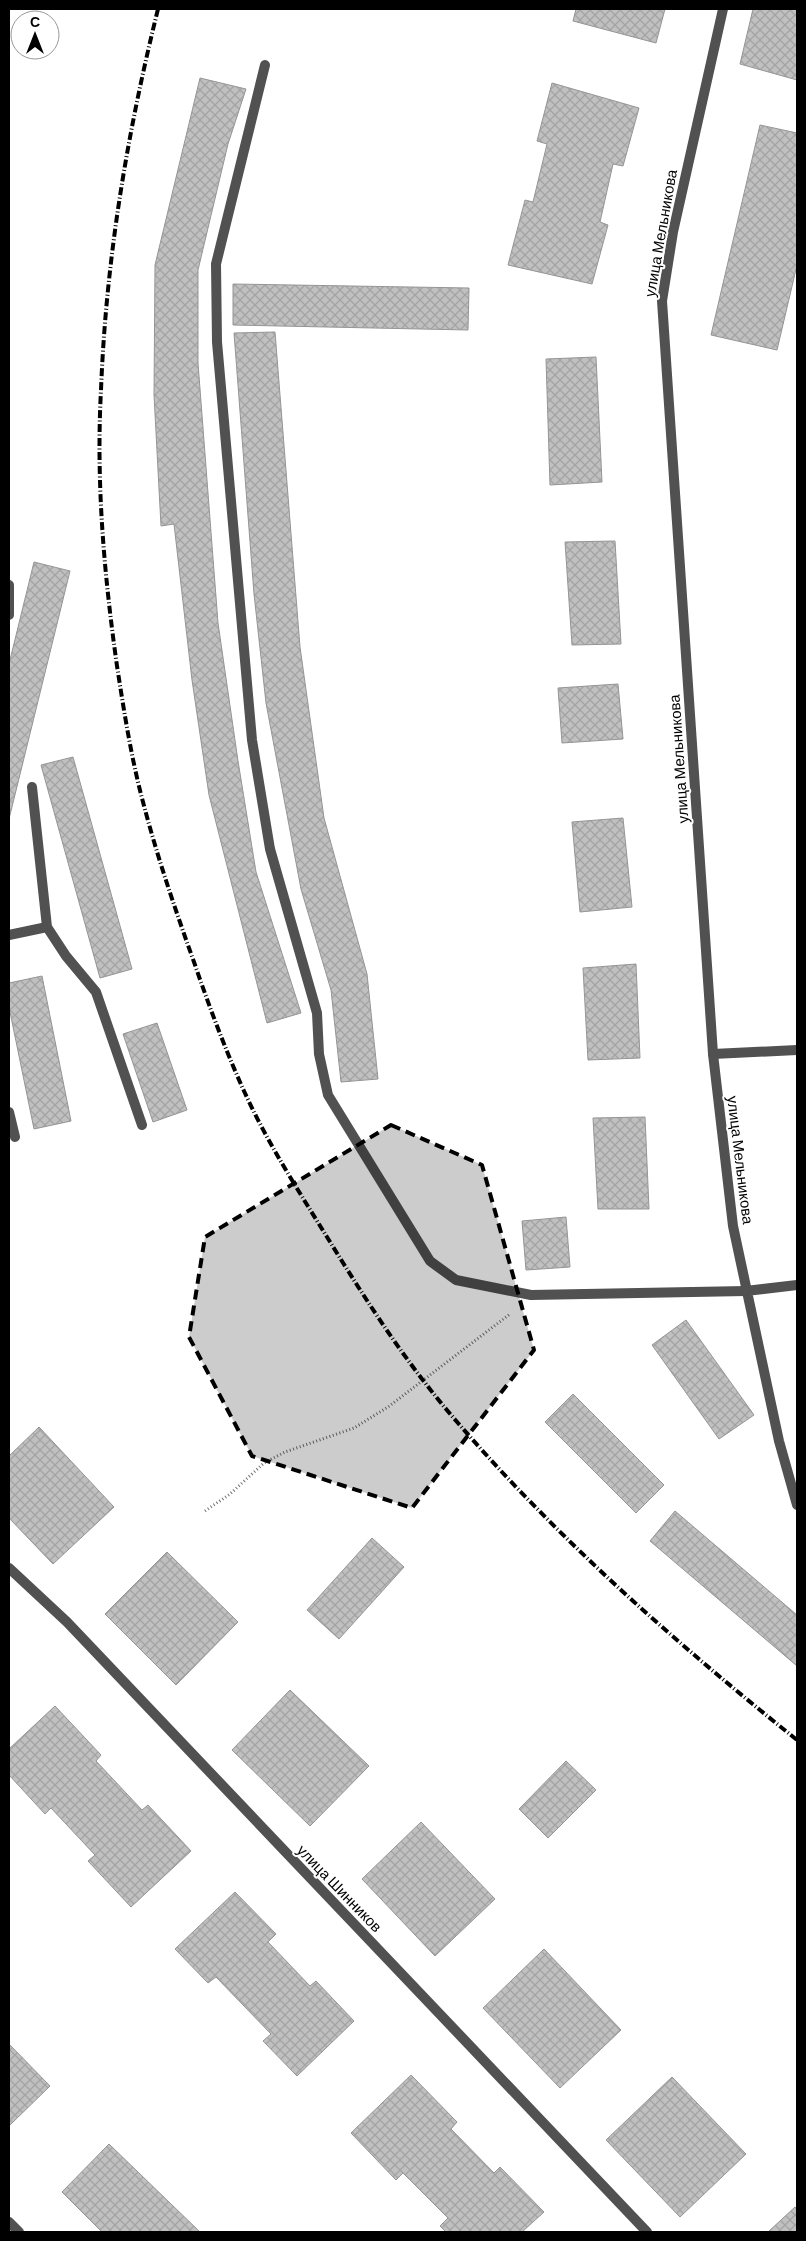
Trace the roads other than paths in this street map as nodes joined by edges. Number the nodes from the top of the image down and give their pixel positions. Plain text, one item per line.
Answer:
1 (723, 9) edge
2 (265, 66) dead end
3 (9, 585) edge
4 (9, 615) edge
5 (32, 787) dead end
6 (47, 927) junction
7 (9, 935) edge
8 (797, 1050) edge
9 (713, 1054) junction
10 (9, 1112) edge
11 (142, 1125) dead end
12 (15, 1137) dead end
13 (797, 1284) edge
14 (746, 1291) junction
15 (797, 1505) edge
16 (9, 1568) edge
17 (9, 2222) edge
18 (19, 2232) edge
19 (647, 2232) edge

1 - 9 street, улица Мельникова
2 - 14 street
3 - 4 street
5 - 6 street
6 - 7 street
6 - 11 street
8 - 9 street
9 - 14 street, улица Мельникова
10 - 12 street
13 - 14 street
14 - 15 street, улица Мельникова
16 - 19 street, улица Шинников
17 - 18 street

